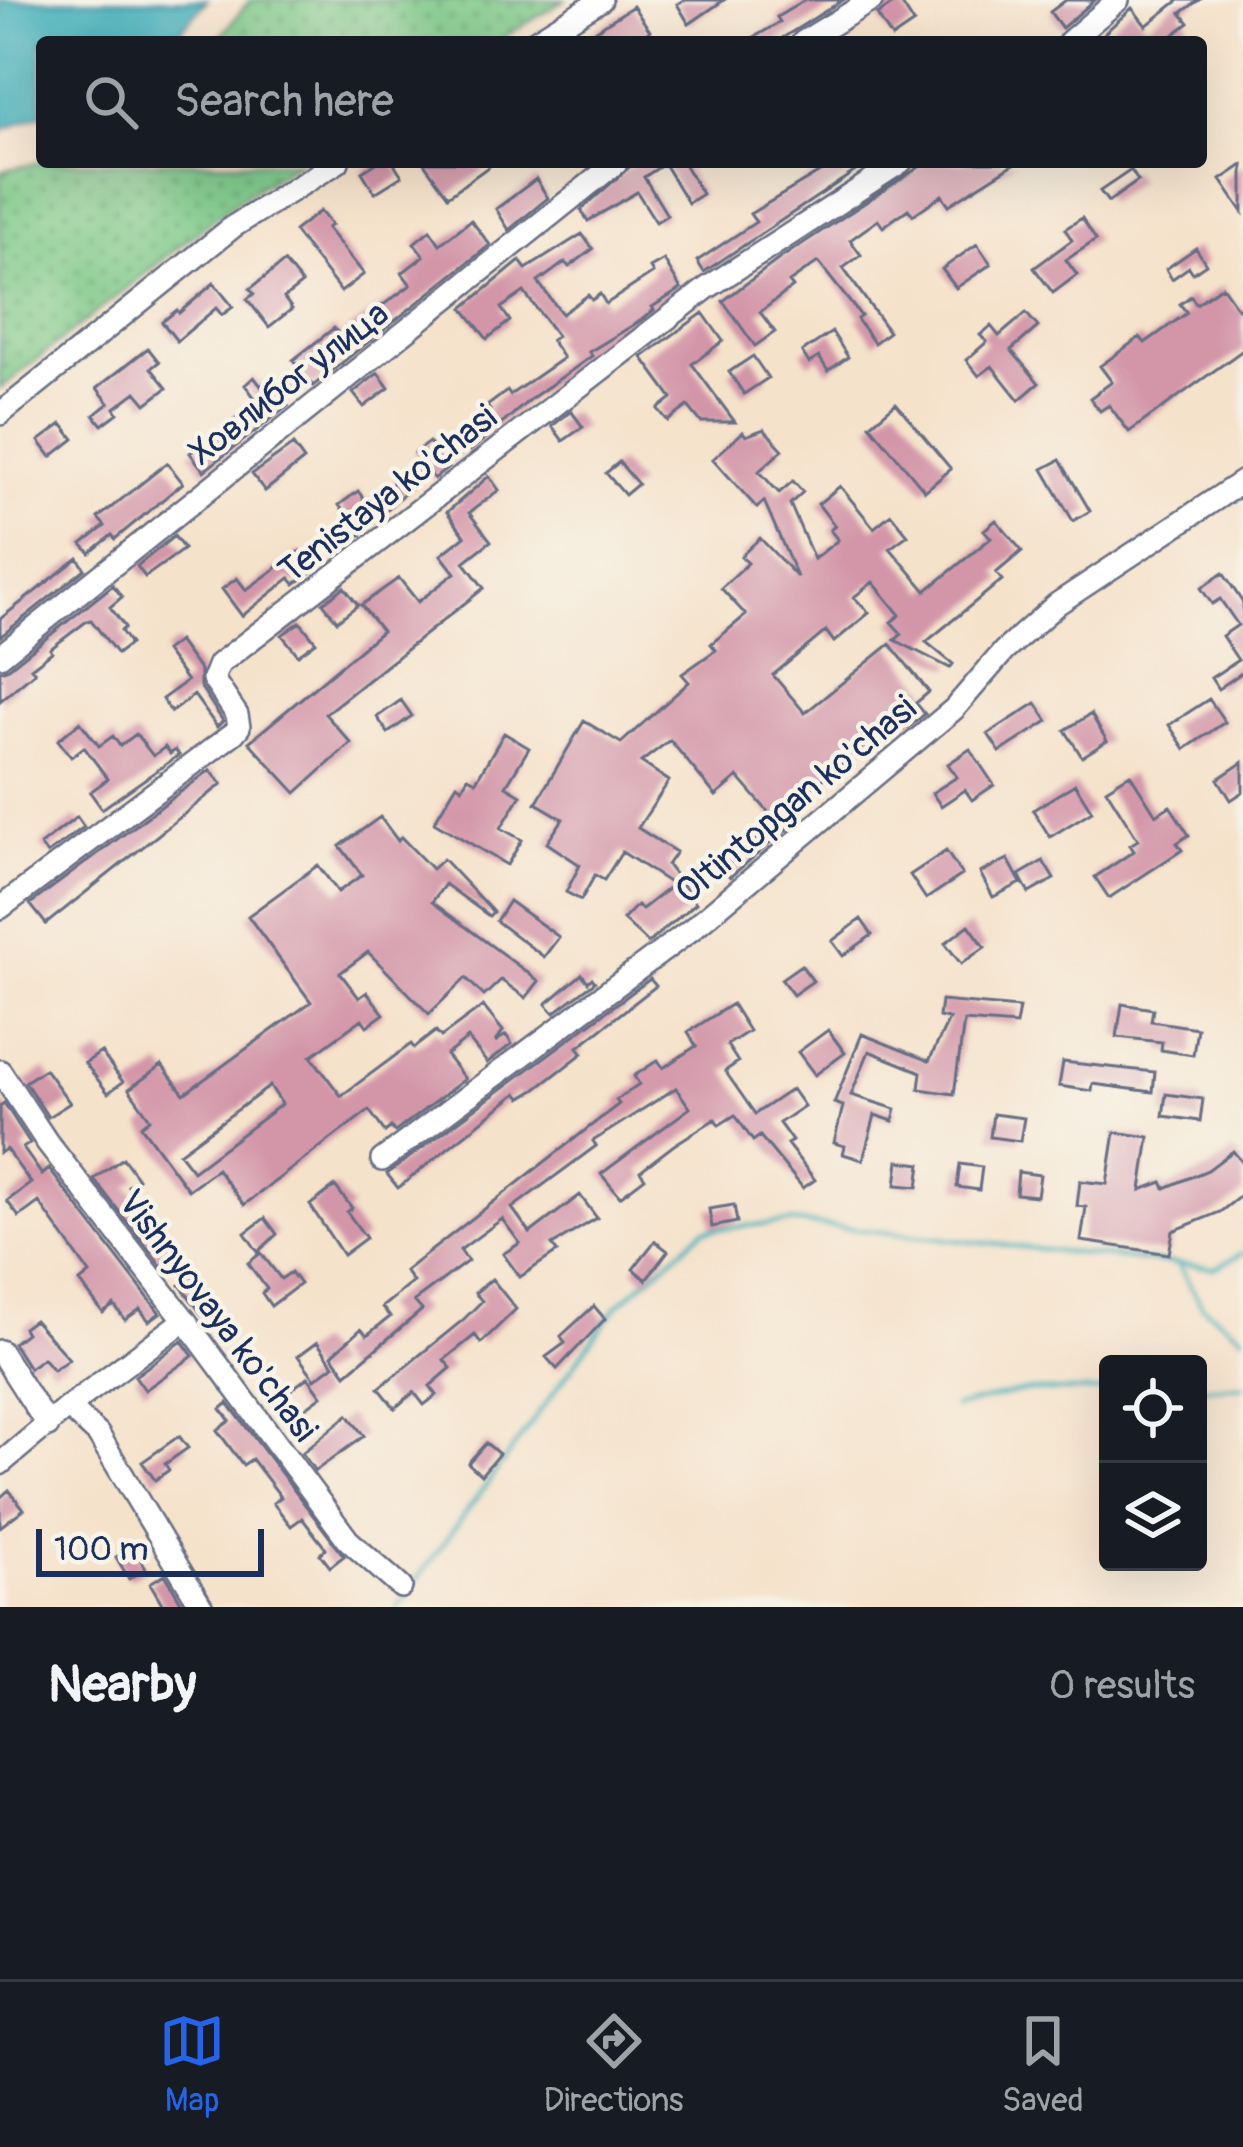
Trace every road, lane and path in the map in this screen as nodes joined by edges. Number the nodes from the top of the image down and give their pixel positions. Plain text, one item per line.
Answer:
1 (601, 0) edge
2 (872, 0) edge
3 (1118, 0) edge
4 (542, 36) edge
5 (813, 36) edge
6 (1077, 36) edge
7 (328, 168) edge
8 (610, 168) edge
9 (892, 168) edge
10 (0, 414) edge
11 (1243, 481) edge
12 (0, 656) edge
13 (0, 908) edge
14 (0, 1071) edge
15 (382, 1160) dead end
16 (185, 1320) junction
17 (0, 1351) edge
18 (68, 1406) junction
19 (48, 1426) junction
20 (0, 1464) edge
21 (400, 1587) dead end
22 (202, 1607) edge

1 - 4 street
2 - 5 street
3 - 6 street
7 - 10 street
8 - 12 street, Ховлибог улица
9 - 13 street, Tenistaya ko'chasi
11 - 15 street, Oltintopgan ko'chasi
14 - 16 street, Vishnyovaya ko'chasi
16 - 18 street
16 - 21 street, Vishnyovaya ko'chasi
17 - 19 street
18 - 19 street
18 - 22 street
19 - 20 street

